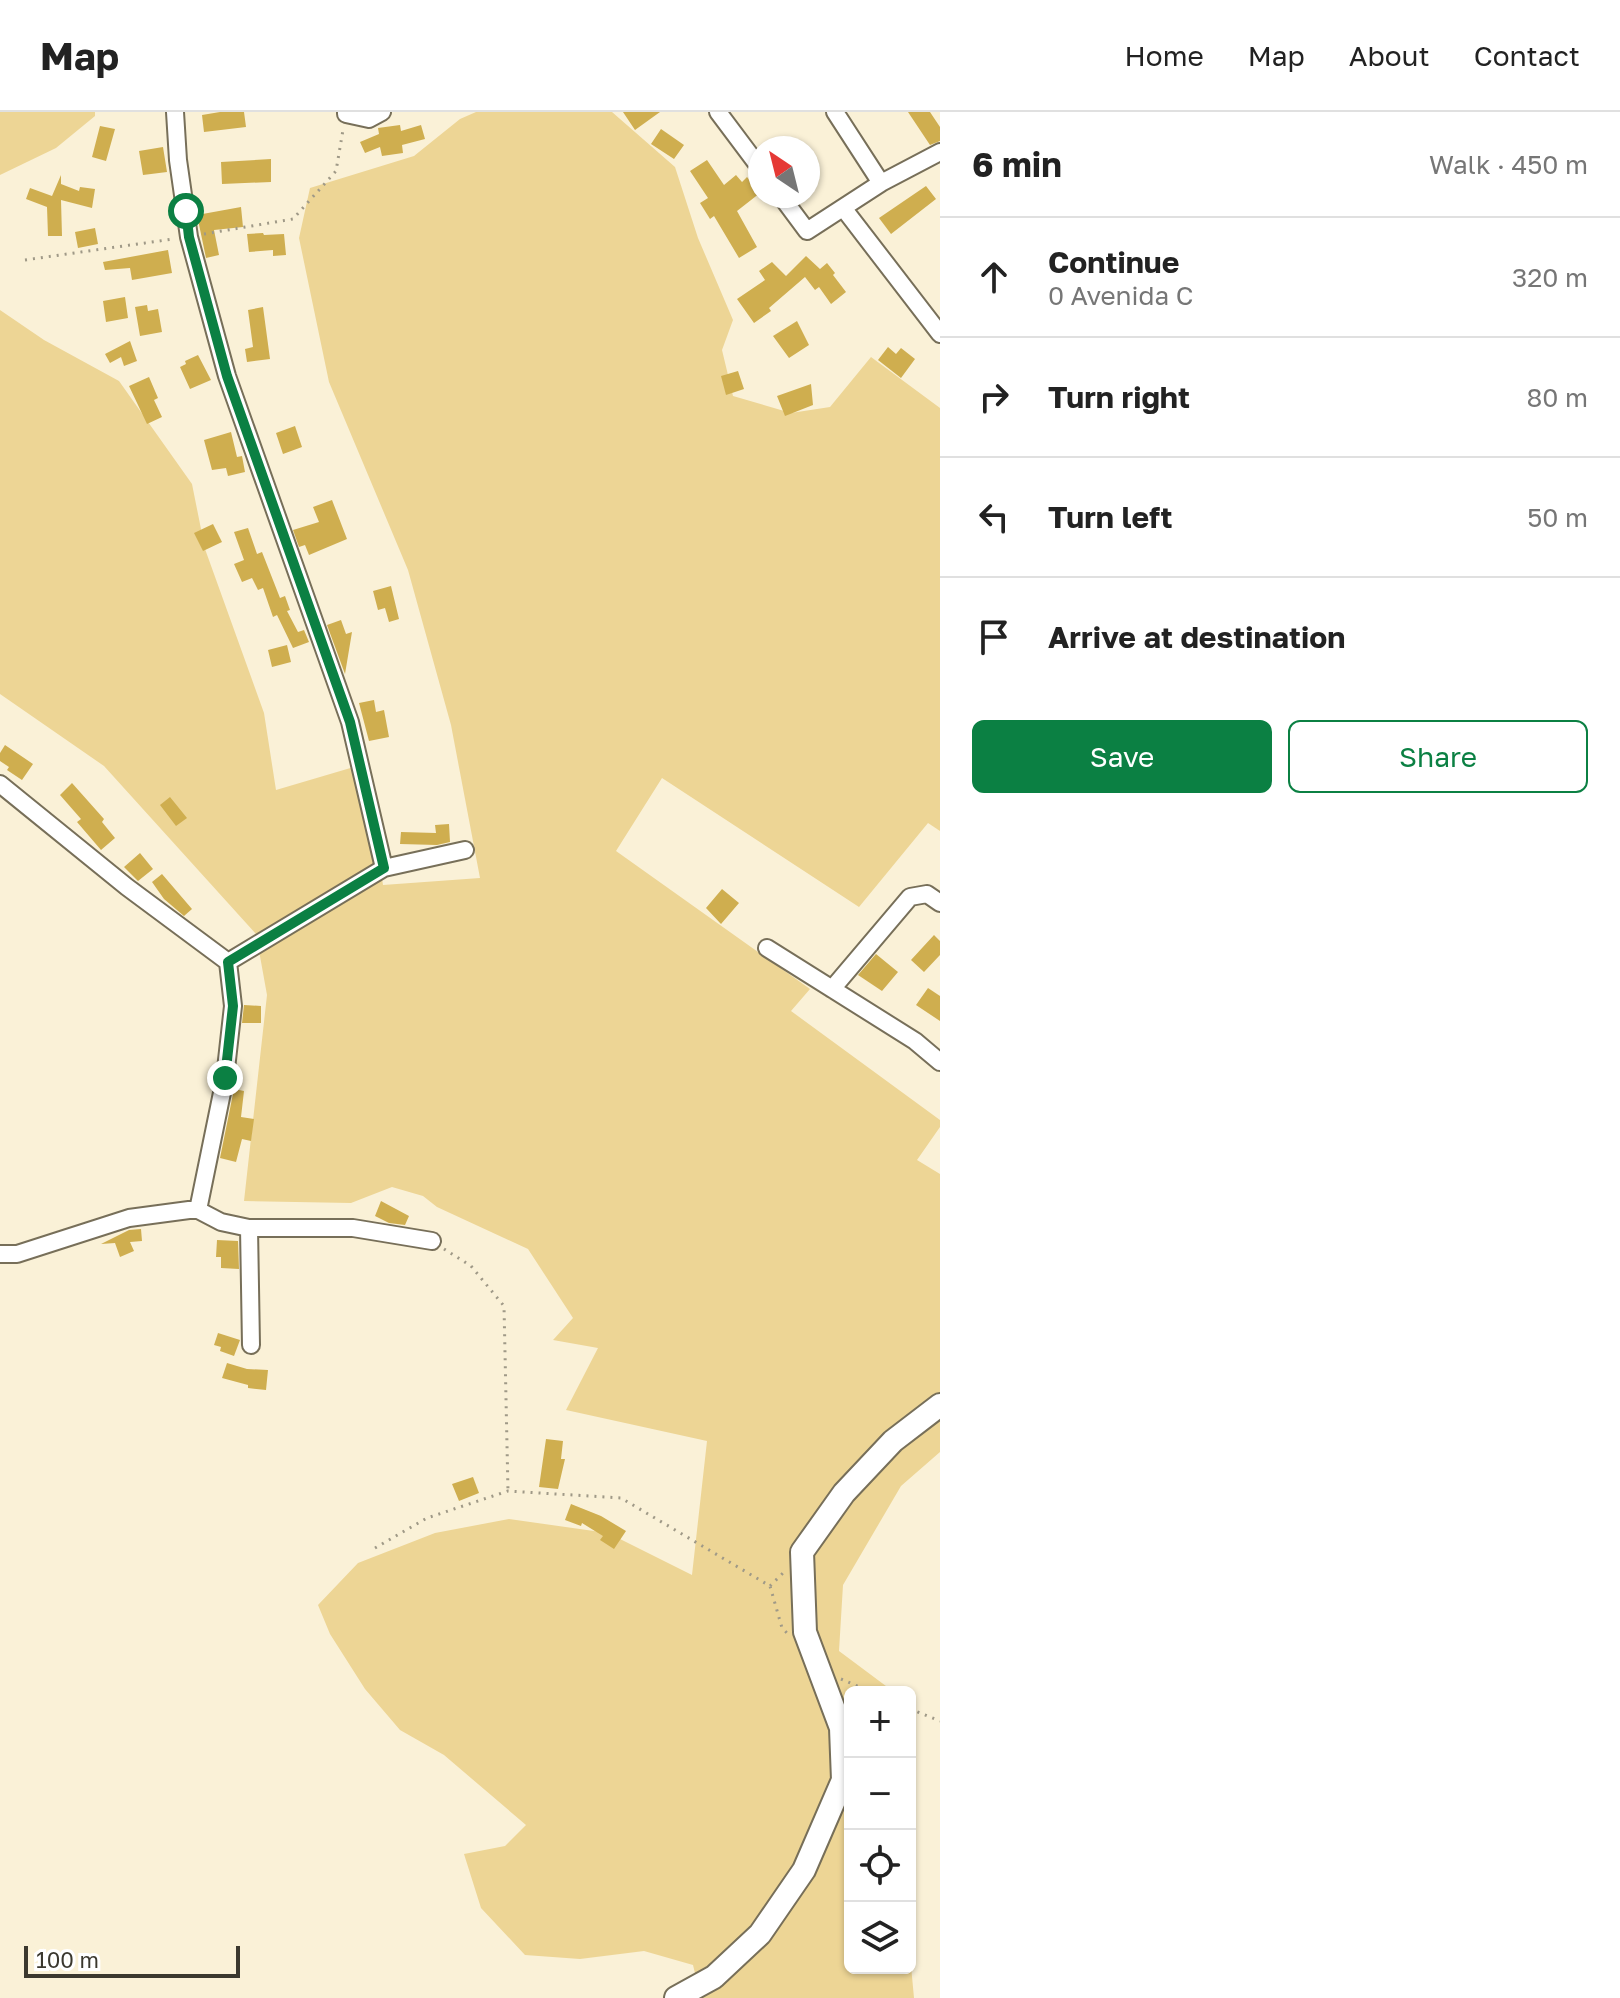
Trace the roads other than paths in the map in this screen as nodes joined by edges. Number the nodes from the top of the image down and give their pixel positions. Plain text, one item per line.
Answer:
1 (175, 112) edge
2 (382, 112) edge
3 (718, 112) edge
4 (835, 112) edge
5 (346, 113) edge
6 (748, 152) edge
7 (940, 152) edge
8 (881, 183) junction
9 (790, 208) edge
10 (844, 209) junction
11 (939, 332) edge
12 (0, 784) edge
13 (465, 850) dead end
14 (384, 868) junction
15 (940, 903) edge
16 (767, 948) dead end
17 (228, 962) junction
18 (832, 989) junction
19 (940, 1062) edge
20 (198, 1210) junction
21 (249, 1228) junction
22 (432, 1241) road end
23 (0, 1254) edge
24 (251, 1345) dead end
25 (940, 1405) edge
26 (676, 1998) edge

1 - 14 street
2 - 5 street
3 - 6 street
4 - 8 street
7 - 8 street
8 - 10 street
9 - 10 street
10 - 11 street
12 - 17 street
13 - 14 street
14 - 17 street
15 - 18 street
16 - 18 street
17 - 20 street
18 - 19 street
20 - 21 street
20 - 23 street
21 - 22 street
21 - 24 street
25 - 26 street

